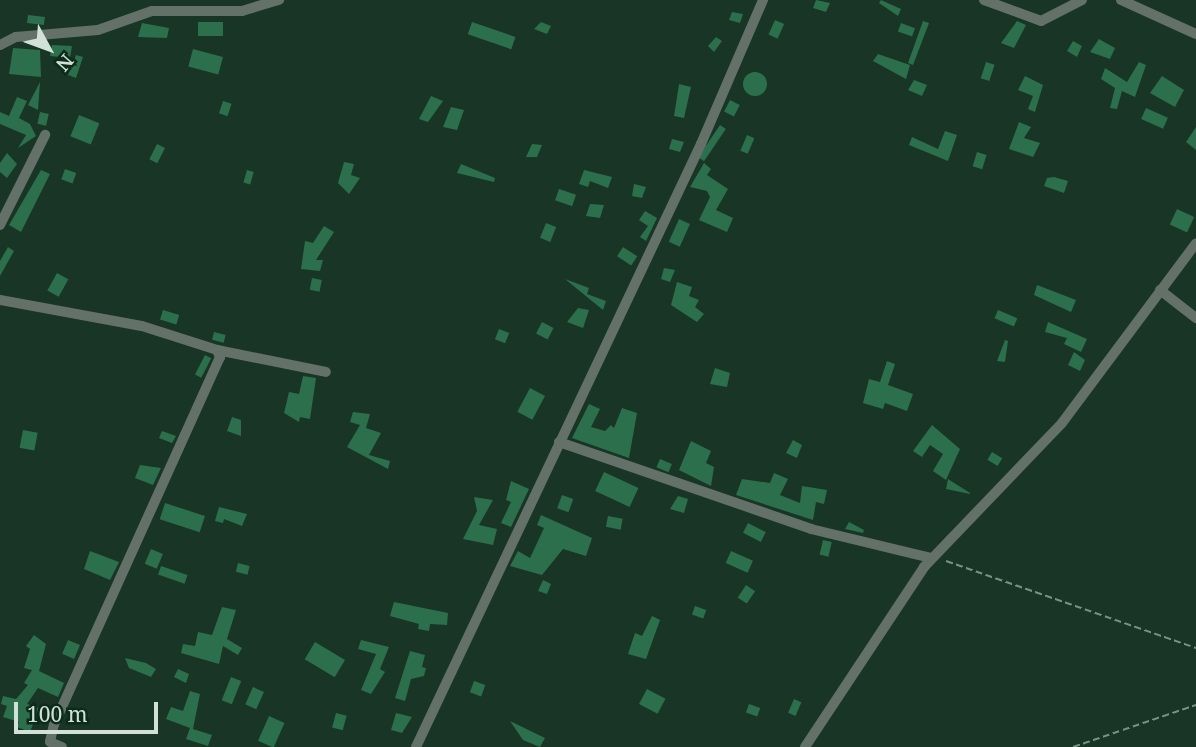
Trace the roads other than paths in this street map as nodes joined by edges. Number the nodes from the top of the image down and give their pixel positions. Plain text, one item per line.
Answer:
1 (279, 0) edge
2 (763, 0) edge
3 (984, 0) edge
4 (1082, 0) edge
5 (1121, 0) edge
6 (1196, 34) edge
7 (0, 45) edge
8 (45, 135) dead end
9 (0, 225) edge
10 (1196, 243) edge
11 (1160, 290) junction
12 (0, 300) edge
13 (1196, 318) edge
14 (217, 350) junction
15 (326, 373) dead end
16 (559, 442) junction
17 (931, 558) junction
18 (62, 747) edge
19 (416, 747) edge
20 (805, 747) edge

1 - 7 street
2 - 16 street
3 - 4 street
5 - 6 street
8 - 9 street
10 - 11 street
11 - 13 street
11 - 17 street
12 - 14 street
14 - 15 street
14 - 18 street
16 - 17 street
16 - 19 street
17 - 20 street

